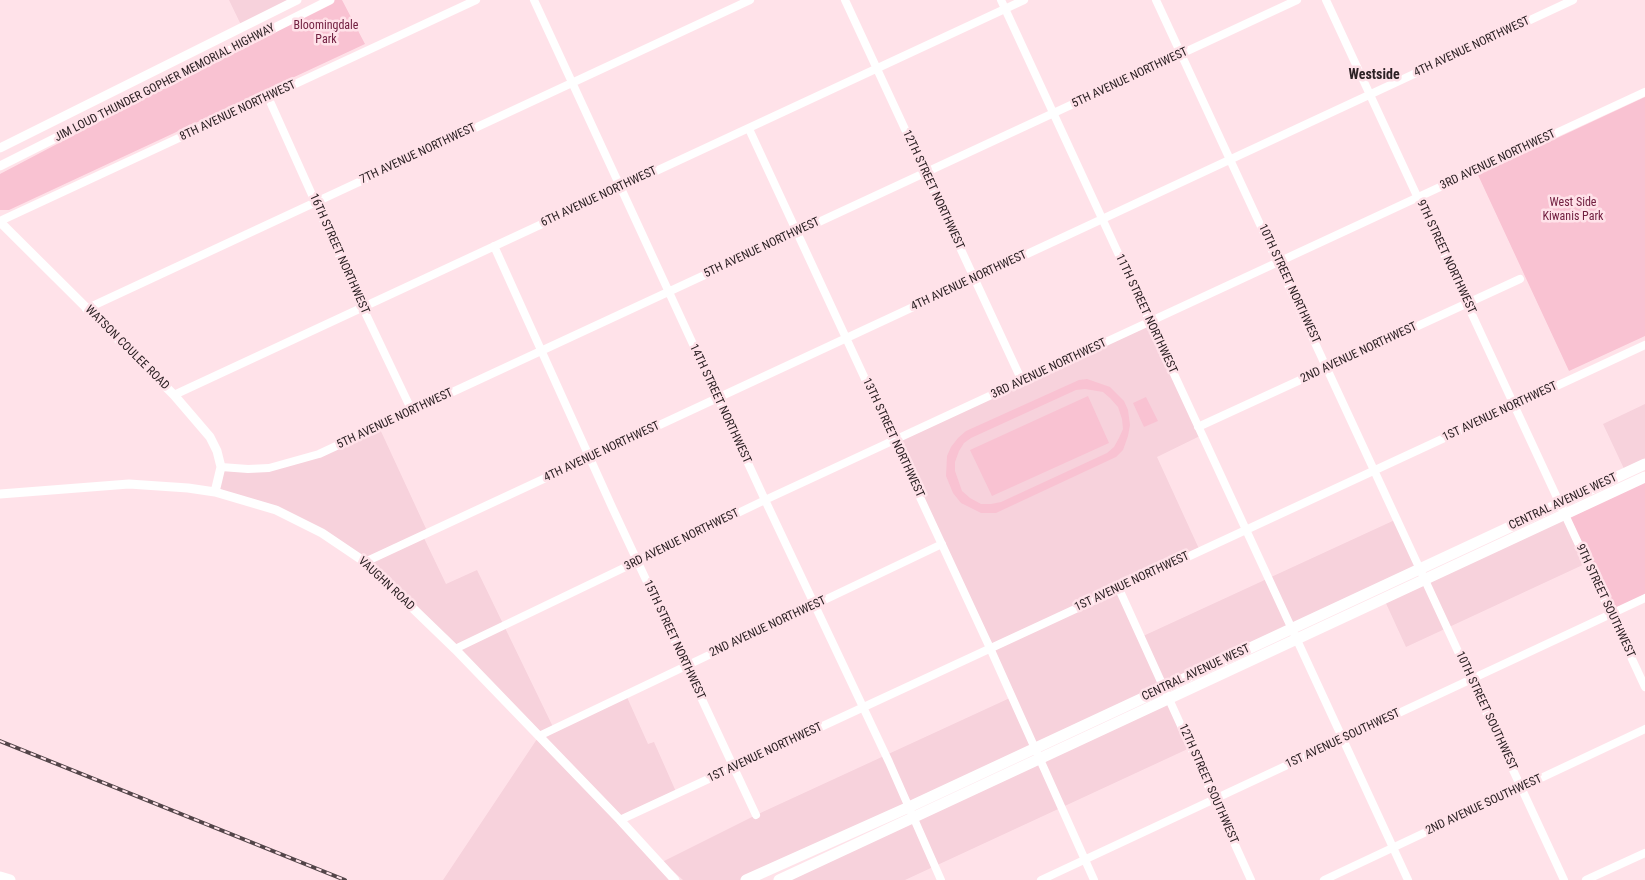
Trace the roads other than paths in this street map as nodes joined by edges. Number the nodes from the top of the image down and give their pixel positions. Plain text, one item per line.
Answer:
1 (298, 0) edge
2 (330, 0) edge
3 (476, 0) edge
4 (534, 0) edge
5 (750, 0) edge
6 (845, 0) edge
7 (1001, 0) edge
8 (1024, 0) edge
9 (1156, 0) edge
10 (1297, 0) edge
11 (1326, 0) edge
12 (1573, 0) edge
13 (1005, 9) junction
14 (1181, 54) junction
15 (876, 69) junction
16 (572, 82) junction
17 (1645, 92) edge
18 (1370, 94) junction
19 (268, 97) junction
20 (1053, 113) junction
21 (749, 128) junction
22 (0, 148) edge
23 (1230, 160) junction
24 (0, 166) edge
25 (925, 173) junction
26 (620, 187) junction
27 (1418, 198) junction
28 (316, 202) junction
29 (1102, 219) junction
30 (0, 221) edge
31 (798, 232) junction
32 (494, 246) junction
33 (1278, 262) junction
34 (975, 278) junction
35 (1520, 279) dead end
36 (669, 292) junction
37 (1467, 304) junction
38 (362, 306) junction
39 (86, 309) junction
40 (1150, 322) junction
41 (846, 338) junction
42 (1643, 345) edge
43 (542, 352) junction
44 (1645, 354) edge
45 (1328, 368) junction
46 (1022, 381) junction
47 (174, 395) junction
48 (718, 398) junction
49 (1514, 405) junction
50 (412, 411) junction
51 (1198, 427) junction
52 (894, 440) junction
53 (590, 458) junction
54 (1645, 464) edge
55 (220, 467) junction
56 (1374, 470) junction
57 (1645, 477) edge
58 (215, 492) junction
59 (0, 494) edge
60 (765, 500) junction
61 (1560, 503) junction
62 (1565, 515) junction
63 (1247, 529) junction
64 (942, 544) junction
65 (637, 561) junction
66 (365, 562) junction
67 (1423, 574) junction
68 (1119, 589) junction
69 (1645, 598) edge
70 (814, 605) junction
71 (1611, 614) junction
72 (1292, 628) junction
73 (1297, 639) junction
74 (990, 648) junction
75 (455, 649) junction
76 (687, 666) junction
77 (1472, 679) junction
78 (1645, 687) edge
79 (1164, 688) junction
80 (1170, 699) junction
81 (863, 707) junction
82 (1645, 729) edge
83 (539, 736) junction
84 (1343, 739) junction
85 (1035, 747) junction
86 (1041, 759) junction
87 (733, 767) junction
88 (1521, 787) junction
89 (1214, 799) junction
90 (909, 807) junction
91 (756, 815) dead end
92 (914, 818) junction
93 (620, 820) junction
94 (1393, 848) junction
95 (1645, 852) edge
96 (1085, 860) junction
97 (0, 877) edge
98 (780, 879) edge
99 (9, 880) edge
100 (675, 880) edge
101 (746, 880) edge
102 (941, 880) edge
103 (1041, 880) edge
104 (1094, 880) edge
105 (1251, 880) edge
106 (1324, 880) edge
107 (1408, 880) edge
108 (1564, 880) edge
109 (1586, 880) edge

1 - 22 main road, JIM LOUD THUNDER GOPHER MEMORIAL HIGHWAY
2 - 24 main road, JIM LOUD THUNDER GOPHER MEMORIAL HIGHWAY
3 - 19 street, 8TH AVENUE NORTHWEST
4 - 16 street, 14TH STREET NORTHWEST
5 - 16 street, 7TH AVENUE NORTHWEST
6 - 15 street, 12TH STREET NORTHWEST
7 - 13 street, 11TH STREET NORTHWEST
8 - 13 street, 6TH AVENUE NORTHWEST
9 - 14 street, 10TH STREET NORTHWEST
10 - 14 street, 5TH AVENUE NORTHWEST
11 - 18 street, 9TH STREET NORTHWEST
12 - 18 street, 4TH AVENUE NORTHWEST
13 - 15 street, 6TH AVENUE NORTHWEST
13 - 20 street, 11TH STREET NORTHWEST
14 - 20 street, 5TH AVENUE NORTHWEST
14 - 23 street, 10TH STREET NORTHWEST
15 - 21 street, 6TH AVENUE NORTHWEST
15 - 25 street, 12TH STREET NORTHWEST
16 - 26 street, 14TH STREET NORTHWEST
16 - 28 street, 7TH AVENUE NORTHWEST
17 - 27 street, 3RD AVENUE NORTHWEST
18 - 23 street, 4TH AVENUE NORTHWEST
18 - 27 street, 9TH STREET NORTHWEST
19 - 28 street, 16TH STREET NORTHWEST
19 - 30 street, 8TH AVENUE NORTHWEST
20 - 25 street, 5TH AVENUE NORTHWEST
20 - 29 street, 11TH STREET NORTHWEST
21 - 26 street, 6TH AVENUE NORTHWEST
21 - 31 street, 13TH STREET NORTHWEST
23 - 29 street, 4TH AVENUE NORTHWEST
23 - 33 street, 10TH STREET NORTHWEST
25 - 31 street, 5TH AVENUE NORTHWEST
25 - 34 street, 12TH STREET NORTHWEST
26 - 32 street, 6TH AVENUE NORTHWEST
26 - 36 street, 14TH STREET NORTHWEST
27 - 33 street, 3RD AVENUE NORTHWEST
27 - 37 street, 9TH STREET NORTHWEST
28 - 38 street, 16TH STREET NORTHWEST
28 - 39 street, 7TH AVENUE NORTHWEST
29 - 34 street, 4TH AVENUE NORTHWEST
29 - 40 street, 11TH STREET NORTHWEST
30 - 39 main road, WATSON COULEE ROAD
31 - 36 street, 5TH AVENUE NORTHWEST
31 - 41 street, 13TH STREET NORTHWEST
32 - 38 street, 6TH AVENUE NORTHWEST
32 - 43 street, 15TH STREET NORTHWEST
33 - 40 street, 3RD AVENUE NORTHWEST
33 - 45 street, 10TH STREET NORTHWEST
34 - 41 street, 4TH AVENUE NORTHWEST
34 - 46 street, 12TH STREET NORTHWEST
35 - 37 street, 2ND AVENUE NORTHWEST
36 - 43 street, 5TH AVENUE NORTHWEST
36 - 48 street, 14TH STREET NORTHWEST
37 - 45 street, 2ND AVENUE NORTHWEST
37 - 49 street, 9TH STREET NORTHWEST
38 - 47 street, 6TH AVENUE NORTHWEST
38 - 50 street, 16TH STREET NORTHWEST
39 - 47 main road, WATSON COULEE ROAD
40 - 46 street, 3RD AVENUE NORTHWEST
40 - 51 street, 11TH STREET NORTHWEST
41 - 48 street, 4TH AVENUE NORTHWEST
41 - 52 street, 13TH STREET NORTHWEST
42 - 44 street
42 - 49 street, 1ST AVENUE NORTHWEST
43 - 50 street, 5TH AVENUE NORTHWEST
43 - 53 street, 15TH STREET NORTHWEST
45 - 51 street, 2ND AVENUE NORTHWEST
45 - 56 street, 10TH STREET NORTHWEST
46 - 52 street, 3RD AVENUE NORTHWEST
47 - 55 main road, WATSON COULEE ROAD
48 - 53 street, 4TH AVENUE NORTHWEST
48 - 60 street, 14TH STREET NORTHWEST
49 - 56 street, 1ST AVENUE NORTHWEST
49 - 61 street, 9TH STREET NORTHWEST
50 - 55 street, 5TH AVENUE NORTHWEST
51 - 63 street, 11TH STREET NORTHWEST
52 - 60 street, 3RD AVENUE NORTHWEST
52 - 64 street, 13TH STREET NORTHWEST
53 - 65 street, 15TH STREET NORTHWEST
53 - 66 street, 4TH AVENUE NORTHWEST
54 - 61 highway, CENTRAL AVENUE WEST
55 - 58 main road, WATSON COULEE ROAD
56 - 63 street, 1ST AVENUE NORTHWEST
56 - 67 street, 10TH STREET NORTHWEST
57 - 62 highway, CENTRAL AVENUE WEST
58 - 59 main road, VAUGHN ROAD
58 - 66 main road, VAUGHN ROAD
60 - 65 street, 3RD AVENUE NORTHWEST
60 - 70 street, 14TH STREET NORTHWEST
61 - 62 street, 9TH STREET NORTHWEST
61 - 67 highway, CENTRAL AVENUE WEST
62 - 67 highway, CENTRAL AVENUE WEST
62 - 71 street, 9TH STREET SOUTHWEST
63 - 68 street, 1ST AVENUE NORTHWEST
63 - 72 street, 11TH STREET NORTHWEST
64 - 70 street, 2ND AVENUE NORTHWEST
64 - 74 street, 13TH STREET NORTHWEST
65 - 75 street, 3RD AVENUE NORTHWEST
65 - 76 street, 15TH STREET NORTHWEST
66 - 75 main road, VAUGHN ROAD
67 - 72 highway, CENTRAL AVENUE WEST
67 - 73 highway, CENTRAL AVENUE WEST
67 - 77 street, 10TH STREET SOUTHWEST
68 - 74 street, 1ST AVENUE NORTHWEST
68 - 79 street
69 - 71 street, 1ST AVENUE SOUTHWEST
70 - 76 street, 2ND AVENUE NORTHWEST
70 - 81 street, 14TH STREET NORTHWEST
71 - 77 street, 1ST AVENUE SOUTHWEST
71 - 78 street, 9TH STREET SOUTHWEST
72 - 73 street, 11TH STREET NORTHWEST
72 - 79 highway, CENTRAL AVENUE WEST
73 - 80 highway, CENTRAL AVENUE WEST
73 - 84 street, 11TH STREET NORTHWEST
74 - 81 street, 1ST AVENUE NORTHWEST
74 - 85 street, 13TH STREET NORTHWEST
75 - 83 main road, VAUGHN ROAD
76 - 83 street, 2ND AVENUE NORTHWEST
76 - 87 street, 15TH STREET NORTHWEST
77 - 84 street, 1ST AVENUE SOUTHWEST
77 - 88 street, 10TH STREET SOUTHWEST
79 - 80 street, 12TH STREET SOUTHWEST
79 - 85 highway, CENTRAL AVENUE WEST
80 - 86 highway, CENTRAL AVENUE WEST
80 - 89 street, 12TH STREET SOUTHWEST
81 - 87 street, 1ST AVENUE NORTHWEST
81 - 90 street, 14TH STREET NORTHWEST
82 - 88 street, 2ND AVENUE SOUTHWEST
83 - 93 main road, VAUGHN ROAD
84 - 89 street, 1ST AVENUE SOUTHWEST
84 - 94 street, 11TH STREET NORTHWEST
85 - 86 street, 13TH STREET NORTHWEST
85 - 90 highway, CENTRAL AVENUE WEST
86 - 92 highway, CENTRAL AVENUE WEST
86 - 96 street, 13TH STREET NORTHWEST
87 - 91 street, 15TH STREET NORTHWEST
87 - 93 street, 1ST AVENUE NORTHWEST
88 - 94 street, 2ND AVENUE SOUTHWEST
88 - 108 street, 10TH STREET SOUTHWEST
89 - 96 street, 1ST AVENUE SOUTHWEST
89 - 105 street, 12TH STREET SOUTHWEST
90 - 92 street, 14TH STREET NORTHWEST
90 - 101 highway, CENTRAL AVENUE WEST
92 - 98 highway, CENTRAL AVENUE WEST
92 - 102 street, 14TH STREET NORTHWEST
93 - 100 main road, VAUGHN ROAD
94 - 106 street, 2ND AVENUE SOUTHWEST
94 - 107 street, 11TH STREET NORTHWEST
95 - 109 street
96 - 103 street, 1ST AVENUE SOUTHWEST
96 - 104 street, 13TH STREET NORTHWEST
97 - 99 highway

